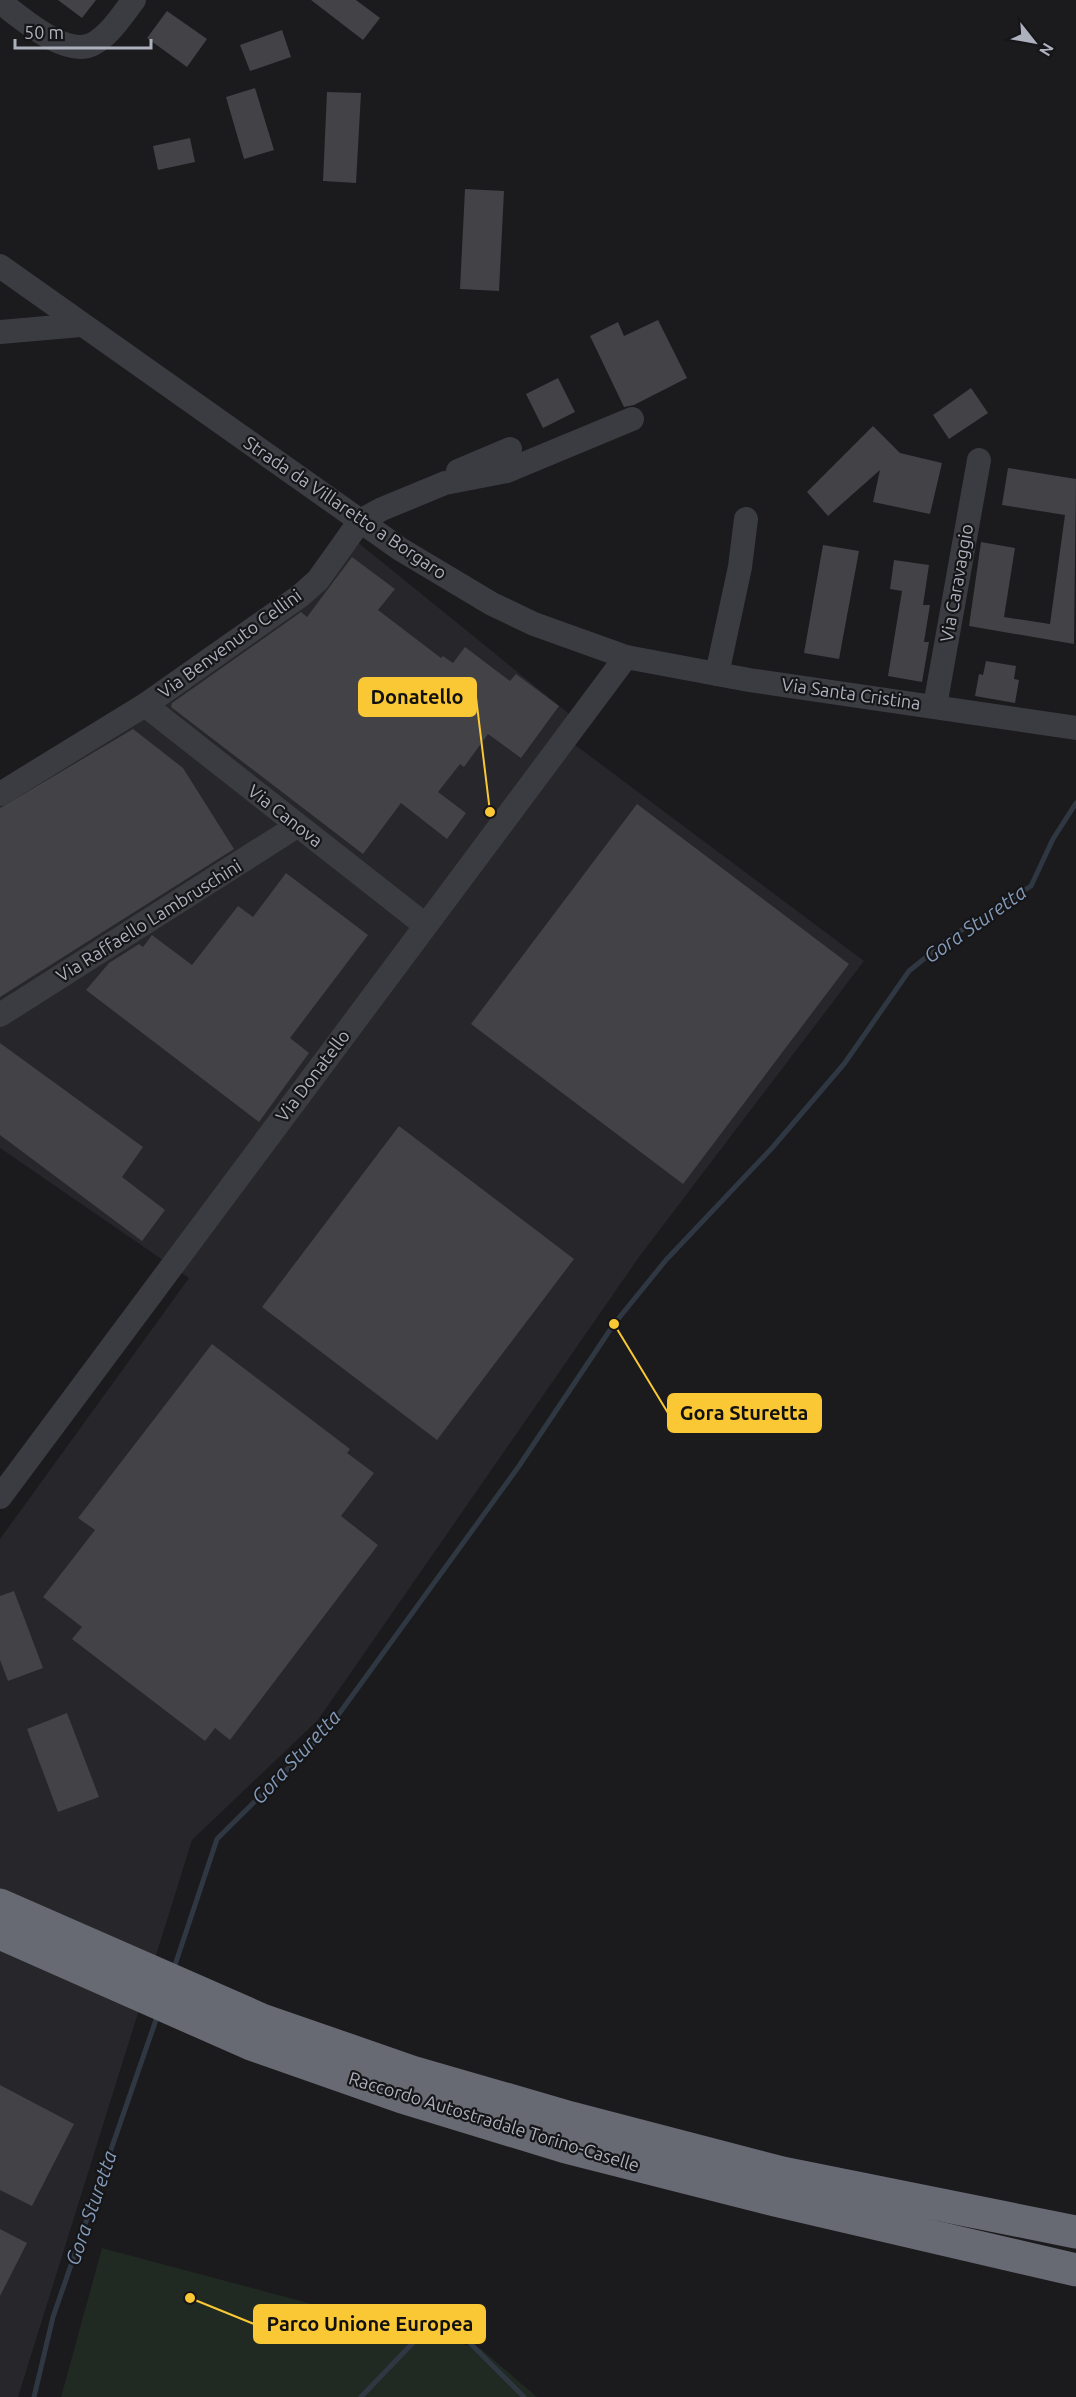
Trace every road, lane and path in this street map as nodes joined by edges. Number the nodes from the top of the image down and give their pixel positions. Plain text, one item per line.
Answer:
1 (134, 0) edge
2 (0, 2) edge
3 (0, 266) edge
4 (81, 325) junction
5 (0, 332) edge
6 (632, 419) dead end
7 (510, 449) dead end
8 (979, 460) dead end
9 (445, 483) junction
10 (746, 519) dead end
11 (360, 521) junction
12 (627, 657) junction
13 (717, 674) junction
14 (146, 705) junction
15 (935, 706) junction
16 (1076, 728) edge
17 (0, 794) edge
18 (297, 826) junction
19 (425, 925) junction
20 (0, 1015) edge
21 (0, 1497) edge
22 (0, 1905) edge
23 (0, 1933) edge
24 (139, 1980) junction
25 (174, 1995) junction
26 (1076, 2232) edge
27 (1070, 2269) edge

1 - 2 street
3 - 4 street, Strada da Villaretto a Borgaro
4 - 5 street
4 - 11 street, Strada da Villaretto a Borgaro
6 - 9 street, Via Benvenuto Cellini
7 - 9 street, Via Benvenuto Cellini
8 - 15 street, Via Caravaggio
9 - 11 street, Via Benvenuto Cellini
10 - 13 street
11 - 12 street, Strada da Villaretto a Borgaro
11 - 14 street, Via Benvenuto Cellini
12 - 13 street, Via Santa Cristina
12 - 19 street, Via Donatello
13 - 15 street, Via Santa Cristina
14 - 17 street, Via Benvenuto Cellini
14 - 18 street, Via Canova
15 - 16 street, Via Santa Cristina
18 - 19 street, Via Canova
18 - 20 street, Via Raffaello Lambruschini
19 - 21 street, Via Donatello
22 - 24 highway, Raccordo Autostradale Torino-Caselle
23 - 24 highway, Raccordo Autostradale Torino-Caselle
24 - 25 highway, Raccordo Autostradale Torino-Caselle
25 - 26 highway, Raccordo Autostradale Torino-Caselle
25 - 27 highway, Raccordo Autostradale Torino-Caselle

